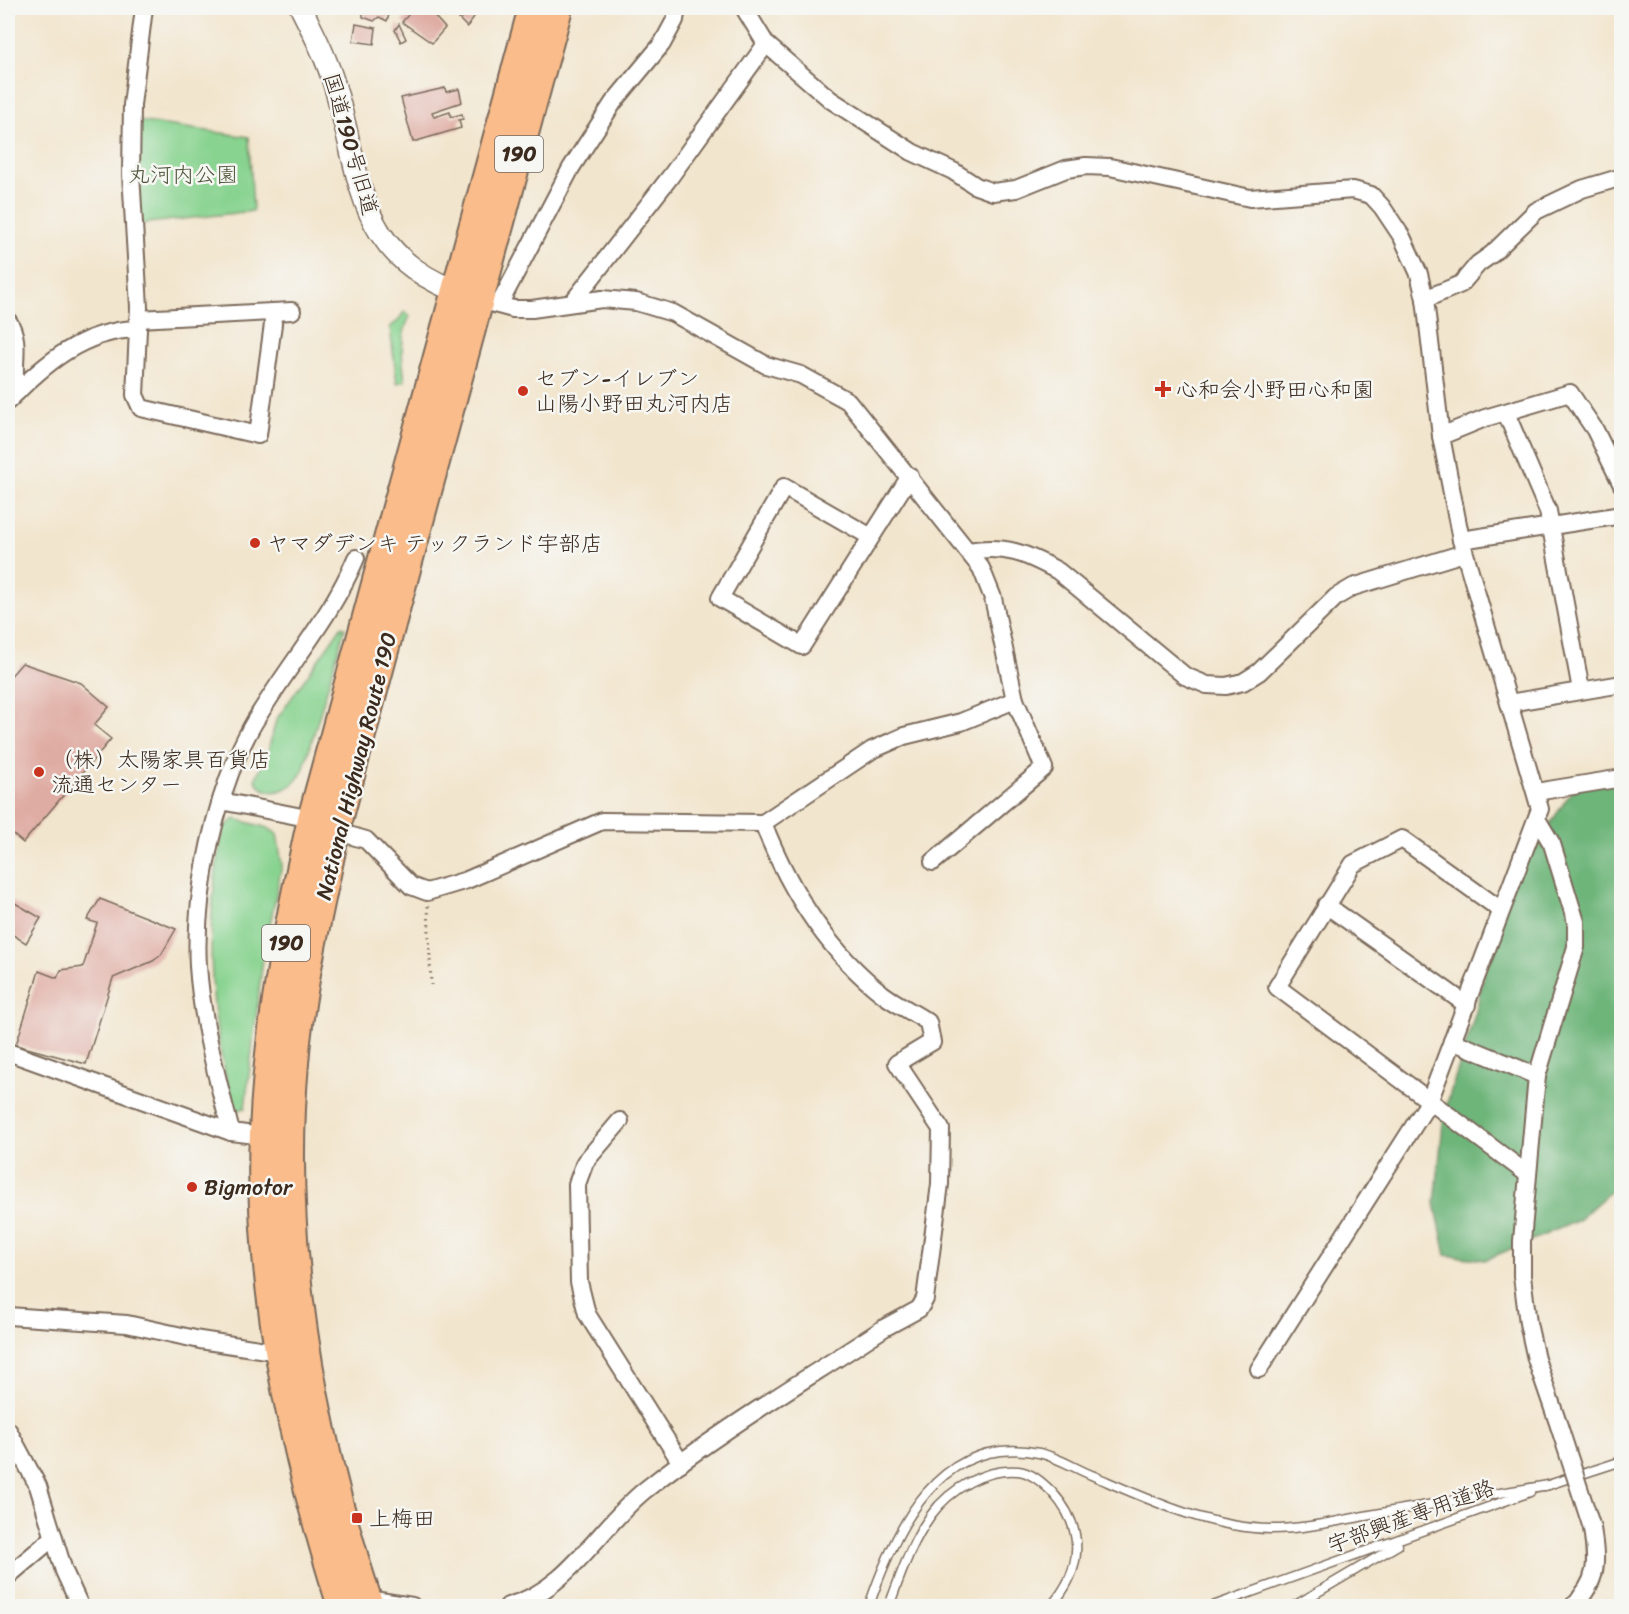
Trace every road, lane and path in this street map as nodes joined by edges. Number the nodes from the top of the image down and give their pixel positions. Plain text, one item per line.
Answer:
1 (144, 8) edge
2 (301, 8) edge
3 (533, 8) edge
4 (558, 8) edge
5 (677, 8) edge
6 (744, 8) edge
7 (766, 44) junction
8 (1622, 177) edge
9 (454, 291) junction
10 (1425, 298) junction
11 (490, 303) junction
12 (572, 303) junction
13 (292, 311) dead end
14 (272, 312) junction
15 (8, 321) edge
16 (138, 324) junction
17 (12, 396) edge
18 (1506, 412) junction
19 (1441, 436) junction
20 (910, 476) junction
21 (1622, 485) edge
22 (1622, 515) edge
23 (1551, 524) junction
24 (871, 537) junction
25 (1462, 547) junction
26 (968, 551) junction
27 (356, 558) dead end
28 (1622, 684) edge
29 (1581, 690) junction
30 (1015, 700) junction
31 (1509, 703) junction
32 (1622, 777) edge
33 (1536, 792) junction
34 (221, 801) junction
35 (1537, 819) junction
36 (763, 823) junction
37 (324, 825) junction
38 (933, 862) dead end
39 (427, 892) junction
40 (1326, 905) junction
41 (1501, 910) junction
42 (431, 985) dead end
43 (1467, 1005) junction
44 (1452, 1041) junction
45 (8, 1052) edge
46 (1537, 1076) junction
47 (1430, 1102) junction
48 (620, 1121) dead end
49 (231, 1132) junction
50 (276, 1137) junction
51 (1526, 1173) junction
52 (8, 1316) edge
53 (294, 1352) junction
54 (1259, 1369) dead end
55 (8, 1430) edge
56 (1622, 1461) edge
57 (681, 1463) junction
58 (1549, 1485) junction
59 (1416, 1534) junction
60 (54, 1537) junction
61 (8, 1576) edge
62 (359, 1604) edge
63 (80, 1606) edge
64 (412, 1606) edge
65 (508, 1606) edge
66 (869, 1606) edge
67 (890, 1606) edge
68 (1051, 1606) edge
69 (1213, 1606) edge
70 (1294, 1606) edge
71 (1573, 1606) edge

1 - 16 street
2 - 9 street, 国道190号旧道
3 - 9 highway, National Highway Route 190 / 190
4 - 11 highway, National Highway Route 190 / 190
5 - 11 street
6 - 7 street
7 - 10 street
7 - 12 street
8 - 10 street
9 - 11 street, 国道190号旧道
9 - 37 highway, National Highway Route 190 / 190
10 - 19 street
11 - 12 street
11 - 37 highway, National Highway Route 190 / 190
12 - 20 street
13 - 14 street
14 - 16 street
14 - 16 street
15 - 17 street
16 - 17 street
18 - 19 street
18 - 21 street
18 - 23 street
19 - 25 street
20 - 24 street
20 - 26 street
22 - 23 street
23 - 25 street
23 - 29 street
24 - 24 street
25 - 26 street
25 - 31 street
26 - 30 street
27 - 34 street
28 - 29 street
29 - 31 street
30 - 36 street
30 - 38 street
31 - 33 street
32 - 33 street
33 - 35 street
34 - 37 street
34 - 49 street
35 - 41 street
35 - 46 street
36 - 39 street
36 - 57 street
37 - 39 street
37 - 50 highway, National Highway Route 190 / 190
39 - 42 path
40 - 41 street
40 - 43 street
40 - 47 street
41 - 43 street
43 - 44 street
44 - 46 street
44 - 47 street
45 - 49 street
46 - 51 street
47 - 51 street
47 - 54 street
48 - 57 street
49 - 50 street
50 - 53 highway, National Highway Route 190 / 190
51 - 71 street, bridge
52 - 53 street
53 - 62 highway, National Highway Route 190 / 190
55 - 60 street
56 - 58 lane, 宇部興産専用道路
57 - 65 street
58 - 59 lane, 宇部興産専用道路
58 - 66 lane
59 - 69 lane, 宇部興産専用道路
59 - 70 lane
60 - 61 street
60 - 63 street
62 - 64 street
67 - 68 lane

